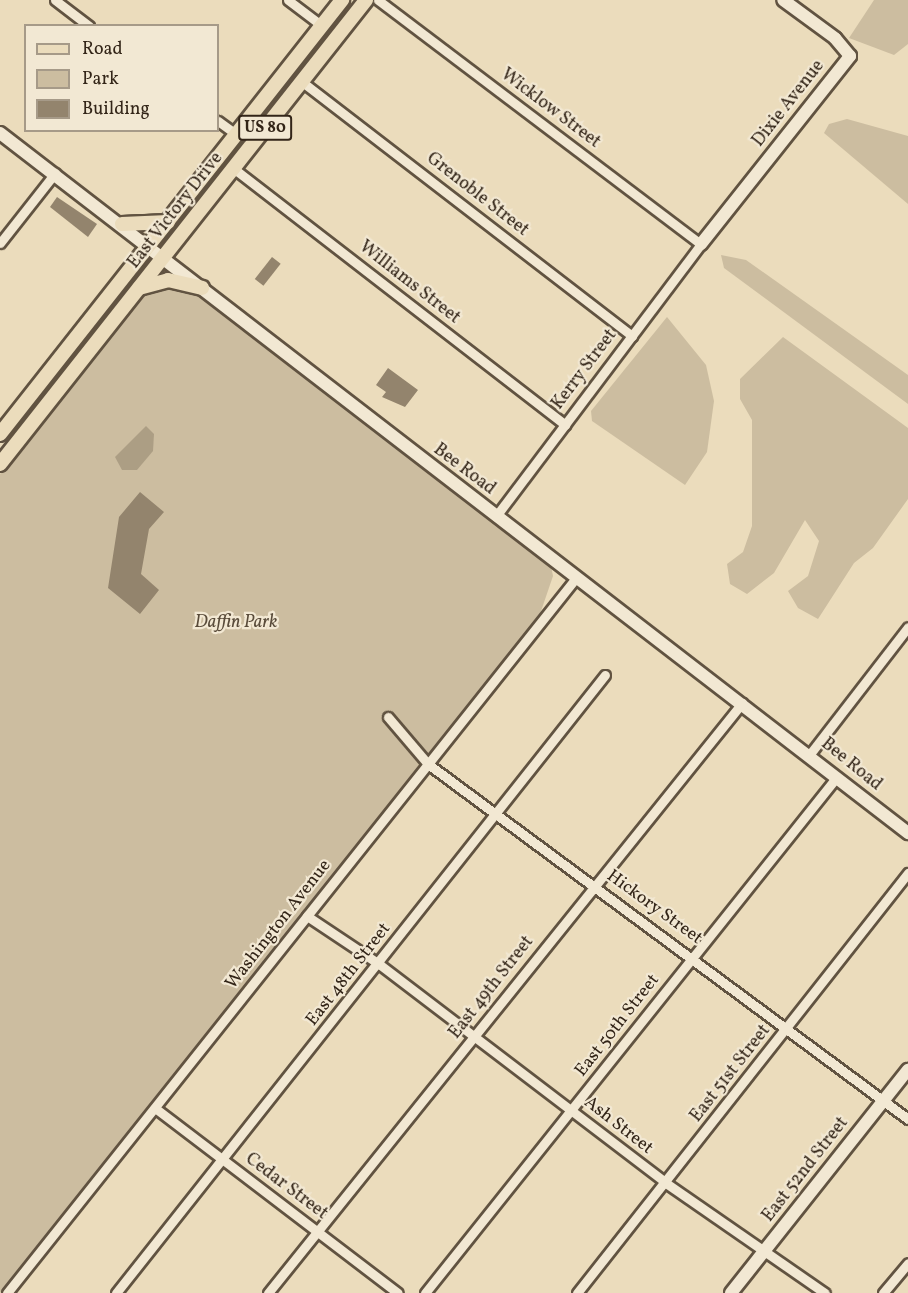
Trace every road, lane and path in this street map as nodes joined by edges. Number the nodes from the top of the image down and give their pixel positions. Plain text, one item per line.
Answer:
1 (55, 0) edge
2 (288, 0) edge
3 (342, 0) edge
4 (366, 0) edge
5 (378, 0) edge
6 (783, 0) edge
7 (86, 24) edge
8 (321, 25) junction
9 (301, 81) junction
10 (219, 122) edge
11 (0, 133) edge
12 (236, 135) junction
13 (233, 168) junction
14 (55, 173) junction
15 (168, 222) junction
16 (122, 224) junction
17 (0, 243) edge
18 (701, 244) junction
19 (149, 245) junction
20 (163, 256) junction
21 (202, 288) junction
22 (137, 289) junction
23 (632, 336) junction
24 (565, 425) junction
25 (1, 434) edge
26 (15, 444) junction
27 (0, 464) edge
28 (496, 516) junction
29 (576, 578) junction
30 (908, 627) edge
31 (605, 675) dead end
32 (742, 703) junction
33 (388, 717) dead end
34 (810, 754) junction
35 (428, 764) junction
36 (836, 778) junction
37 (496, 813) junction
38 (908, 833) edge
39 (908, 873) edge
40 (595, 885) junction
41 (307, 916) junction
42 (693, 956) junction
43 (379, 964) junction
44 (788, 1028) junction
45 (474, 1038) junction
46 (908, 1070) edge
47 (883, 1100) junction
48 (155, 1108) junction
49 (572, 1111) junction
50 (908, 1119) edge
51 (224, 1160) junction
52 (666, 1183) junction
53 (318, 1232) junction
54 (766, 1251) junction
55 (908, 1263) edge
56 (7, 1293) edge
57 (116, 1293) edge
58 (268, 1293) edge
59 (398, 1293) edge
60 (425, 1293) edge
61 (577, 1293) edge
62 (731, 1293) edge
63 (825, 1293) edge
64 (883, 1293) edge

1 - 7 street
2 - 8 street
3 - 8 main road, East Victory Drive / US 80
4 - 9 main road, East Victory Drive / US 80
5 - 18 street, Wicklow Street
6 - 18 main road, Dixie Avenue
8 - 12 main road, East Victory Drive / US 80
9 - 13 main road, East Victory Drive / US 80
9 - 23 street, Grenoble Street
10 - 12 street
11 - 14 main road, Bee Road
12 - 15 main road, East Victory Drive / US 80
13 - 20 main road, East Victory Drive / US 80
13 - 24 street, Williams Street
14 - 16 main road, Bee Road
14 - 17 street
15 - 16 main road
15 - 19 main road, East Victory Drive / US 80
16 - 19 main road, Bee Road
18 - 23 street, Kerry Street
19 - 20 main road, Bee Road
19 - 25 main road, East Victory Drive / US 80
20 - 21 main road, Bee Road
20 - 22 main road, East Victory Drive / US 80
21 - 22 main road
21 - 28 main road, Bee Road
22 - 26 main road, East Victory Drive / US 80
23 - 24 street, Kerry Street
24 - 28 street, Kerry Street
25 - 26 street, East Victory Drive
26 - 27 main road, East Victory Drive / US 80
28 - 29 main road, Bee Road
29 - 32 main road, Bee Road
29 - 35 street, Washington Avenue
30 - 34 street
31 - 37 street, East 48th Street
32 - 34 main road, Bee Road
32 - 40 street, East 49th Street
33 - 35 street, Hickory Street
34 - 36 main road, Bee Road
35 - 37 street, Hickory Street
35 - 41 street, Washington Avenue
36 - 38 main road, Bee Road
36 - 42 street, East 50th Street
37 - 40 street, Hickory Street
37 - 43 street, East 48th Street
39 - 44 street, East 51st Street
40 - 42 street, Hickory Street
40 - 45 street, East 49th Street
41 - 43 street, Ash Street
41 - 48 street, Washington Avenue
42 - 44 street, Hickory Street
42 - 49 street, East 50th Street
43 - 45 street, Ash Street
43 - 51 street, East 48th Street
44 - 47 street, Hickory Street
44 - 52 street, East 51st Street
45 - 49 street, Ash Street
45 - 53 street, East 49th Street
46 - 47 main road, East 52nd Street
47 - 50 street, Hickory Street
47 - 54 main road, East 52nd Street
48 - 51 street, Cedar Street
48 - 56 street, Washington Avenue
49 - 52 street, Ash Street
49 - 60 street, East 50th Street
51 - 53 street, Cedar Street
51 - 57 street, East 48th Street
52 - 54 street, Ash Street
52 - 61 street, East 51st Street
53 - 58 street, East 49th Street
53 - 59 street, Cedar Street
54 - 62 main road, East 52nd Street
54 - 63 street, Ash Street
55 - 64 street

